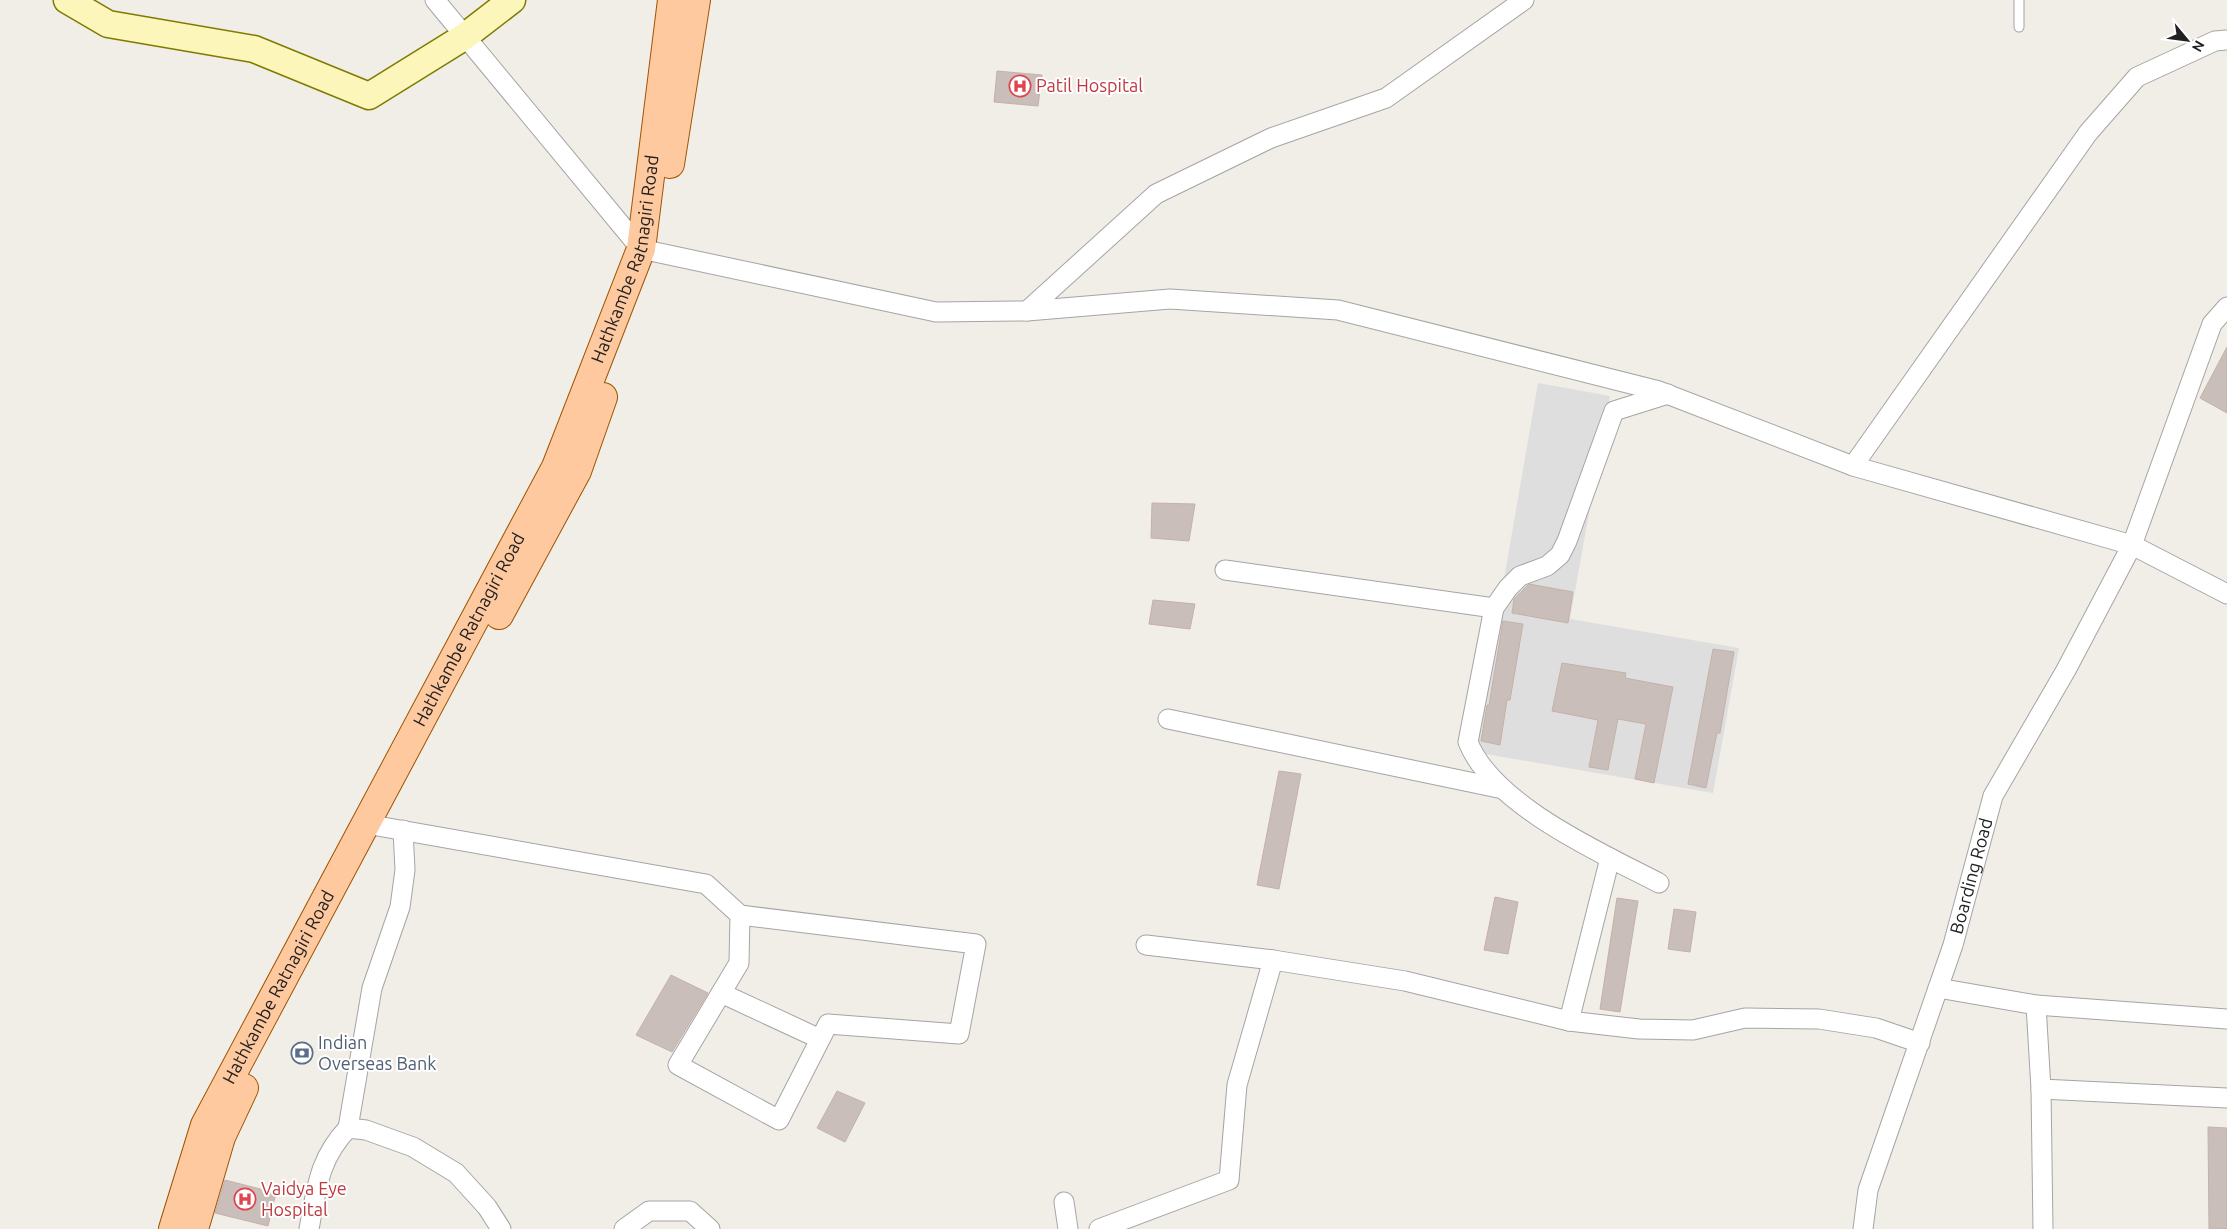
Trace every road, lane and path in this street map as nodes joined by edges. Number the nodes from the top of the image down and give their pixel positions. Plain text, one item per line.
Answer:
1 (67, 0) edge
2 (435, 0) edge
3 (512, 0) edge
4 (672, 0) edge
5 (696, 0) edge
6 (1524, 0) edge
7 (2019, 0) edge
8 (2019, 27) dead end
9 (464, 37) junction
10 (2227, 40) edge
11 (649, 250) junction
12 (2227, 306) edge
13 (1028, 311) junction
14 (1668, 394) junction
15 (1853, 466) junction
16 (2132, 545) junction
17 (1225, 570) dead end
18 (2227, 594) edge
19 (1494, 608) junction
20 (1168, 719) dead end
21 (1503, 789) junction
22 (385, 827) junction
23 (1610, 858) junction
24 (1659, 883) dead end
25 (740, 915) junction
26 (1146, 945) dead end
27 (1273, 960) junction
28 (1938, 988) junction
29 (721, 993) junction
30 (2036, 1005) junction
31 (2227, 1019) edge
32 (1569, 1021) junction
33 (820, 1039) junction
34 (1920, 1043) junction
35 (2041, 1090) junction
36 (2227, 1098) edge
37 (348, 1128) junction
38 (1064, 1202) dead end
39 (173, 1229) edge
40 (194, 1229) edge
41 (309, 1229) edge
42 (501, 1229) edge
43 (624, 1229) edge
44 (710, 1229) edge
45 (1068, 1229) edge
46 (1099, 1229) edge
47 (1863, 1229) edge
48 (2043, 1229) edge

1 - 9 street
2 - 9 street
3 - 9 street
4 - 11 main road, Hathkambe Ratnagiri Road
5 - 11 main road
6 - 13 street
7 - 8 lane
9 - 11 street
10 - 15 street
11 - 13 street
11 - 22 main road, Hathkambe Ratnagiri Road
12 - 16 street, Boarding Road
13 - 14 street
14 - 15 street
14 - 19 street
15 - 16 street
16 - 18 street
16 - 28 street, Boarding Road
17 - 19 street
19 - 21 street
20 - 21 street
21 - 23 street
22 - 25 street
22 - 37 street
22 - 39 main road, Hathkambe Ratnagiri Road
22 - 40 main road
23 - 24 street
23 - 32 street
25 - 29 street
25 - 33 street
26 - 27 street
27 - 32 street
27 - 46 street
28 - 30 street
28 - 34 street, Boarding Road
29 - 33 street
29 - 33 street
30 - 31 street
30 - 35 street
32 - 34 street
34 - 47 street, Boarding Road
35 - 36 street
35 - 48 street
37 - 41 street
37 - 42 street
38 - 45 street
43 - 44 street

